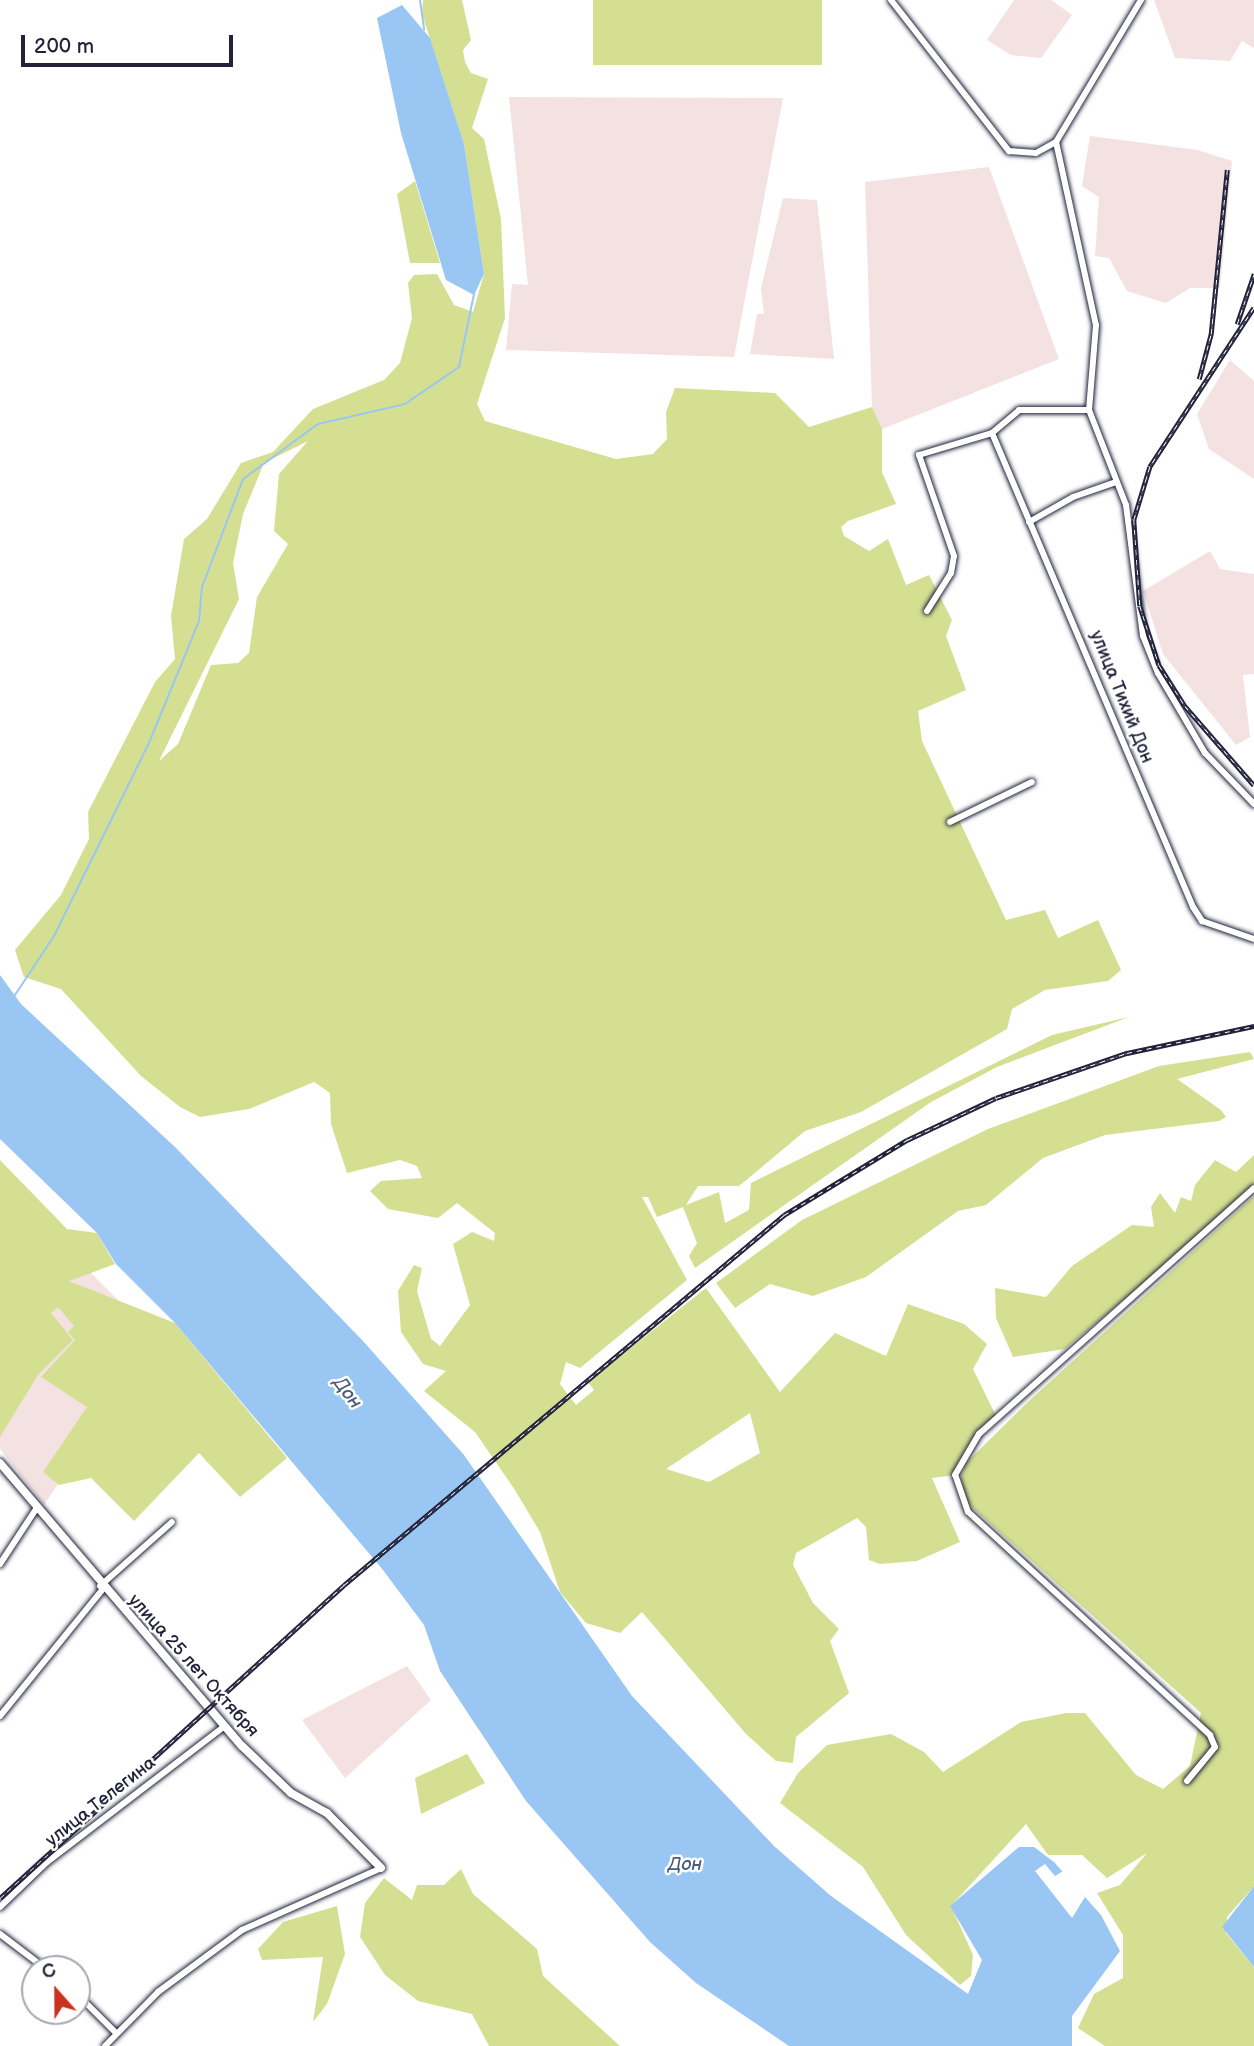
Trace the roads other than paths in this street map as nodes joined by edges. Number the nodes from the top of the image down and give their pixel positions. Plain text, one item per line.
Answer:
1 (891, 0) edge
2 (1141, 0) edge
3 (1056, 142) junction
4 (1089, 410) junction
5 (992, 433) junction
6 (1116, 482) junction
7 (1029, 522) junction
8 (927, 611) dead end
9 (1032, 782) dead end
10 (1254, 804) edge
11 (950, 822) dead end
12 (1254, 939) edge
13 (1254, 1188) edge
14 (0, 1463) edge
15 (36, 1509) junction
16 (172, 1522) dead end
17 (0, 1564) edge
18 (102, 1587) junction
19 (0, 1716) edge
20 (225, 1726) junction
21 (1187, 1781) dead end
22 (381, 1868) joint
23 (0, 1907) edge
24 (0, 1934) edge
25 (28, 1955) edge
26 (91, 2008) edge
27 (114, 2032) junction
28 (105, 2046) edge

1 - 3 street
2 - 3 street
3 - 4 street
4 - 5 street
4 - 6 street
5 - 7 street, улица Тихий Дон
5 - 8 street
6 - 7 street
6 - 10 street
7 - 12 street, улица Тихий Дон
9 - 11 street
13 - 21 street
14 - 15 street, улица 25 лет Октября
15 - 17 street
15 - 18 street, улица 25 лет Октября
16 - 18 street
18 - 19 street
18 - 20 street, улица 25 лет Октября
20 - 22 street, улица 25 лет Октября
20 - 23 street, улица Телегина
22 - 27 street
24 - 25 street
26 - 27 street
27 - 28 street

